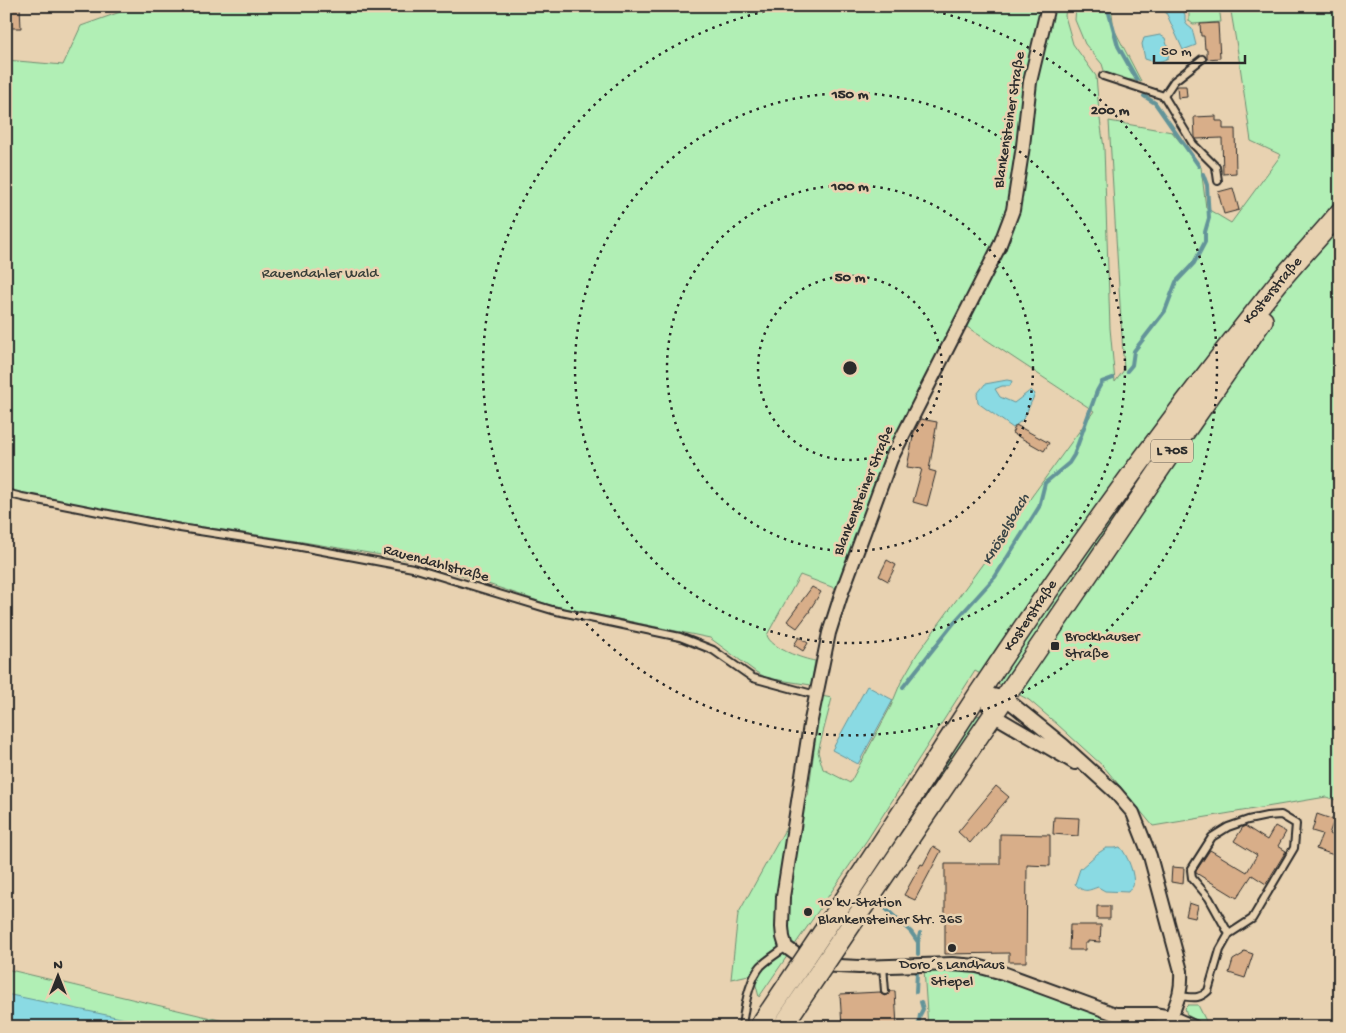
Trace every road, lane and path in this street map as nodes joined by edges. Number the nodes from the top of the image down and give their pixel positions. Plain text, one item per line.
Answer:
1 (1048, 6) edge
2 (1202, 59) dead end
3 (1103, 76) dead end
4 (1164, 96) junction
5 (1218, 181) dead end
6 (1334, 218) edge
7 (6, 493) edge
8 (981, 692) junction
9 (816, 695) junction
10 (1005, 698) junction
11 (993, 715) junction
12 (1101, 779) junction
13 (1229, 934) junction
14 (786, 947) junction
15 (883, 966) junction
16 (885, 992) dead end
17 (1179, 996) junction
18 (1171, 1017) junction
19 (742, 1027) edge
20 (759, 1027) edge
21 (782, 1027) edge
22 (1194, 1027) edge

1 - 9 street, Blankensteiner Straße
2 - 4 lane
3 - 4 lane
4 - 5 lane
6 - 8 main road, Kosterstraße / L 705
6 - 10 main road, Kosterstraße / L 705
7 - 9 lane, Rauendahlstraße
8 - 10 street
8 - 11 street
8 - 20 main road, Kosterstraße / L 705, bridge
9 - 14 street, Blankensteiner Straße
10 - 11 main road, Kosterstraße / L 705
10 - 12 street
11 - 12 street
11 - 21 main road, Kosterstraße / L 705, bridge
12 - 17 street
13 - 13 lane
13 - 17 lane
14 - 15 street
14 - 19 lane
15 - 16 lane
15 - 18 street
17 - 18 street
18 - 22 street

